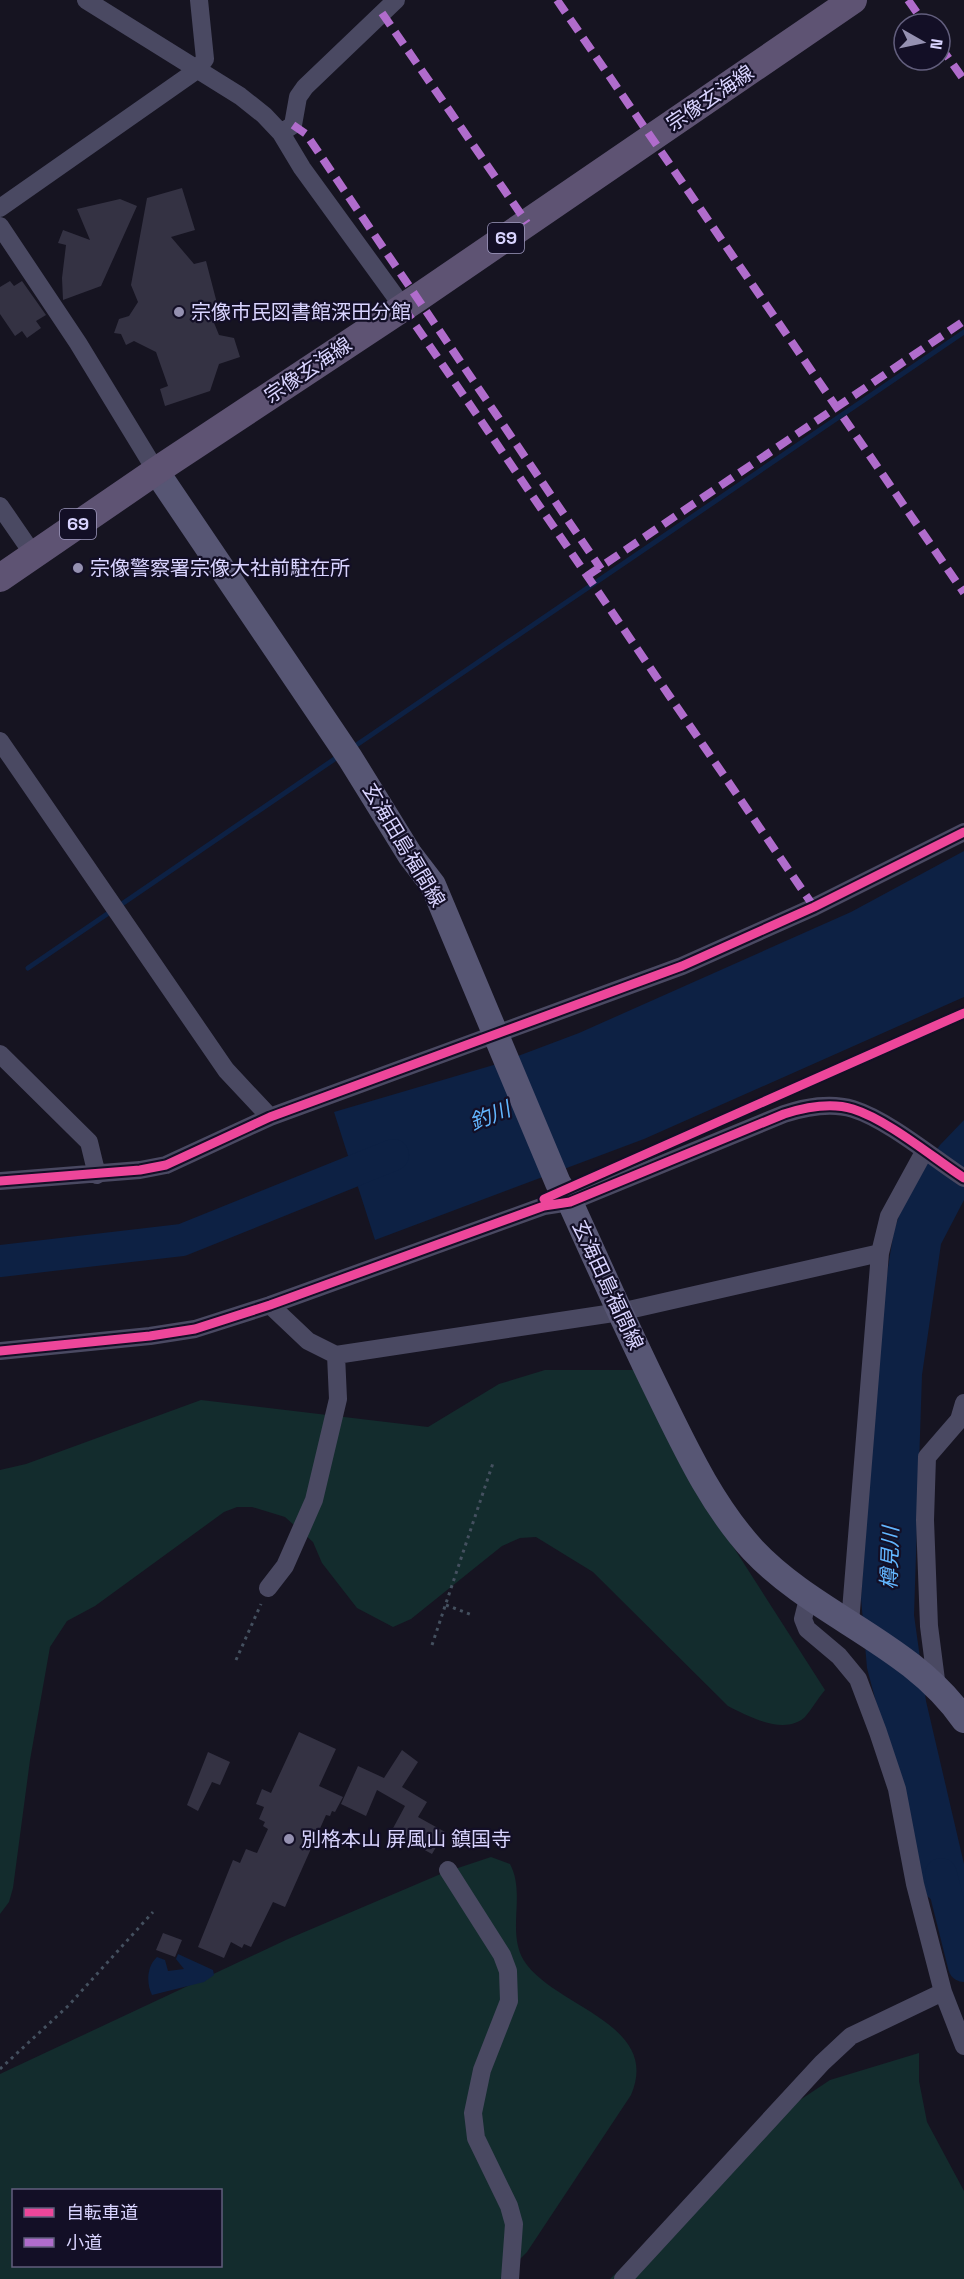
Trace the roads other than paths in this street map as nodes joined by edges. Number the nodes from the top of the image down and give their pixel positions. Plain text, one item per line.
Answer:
1 (86, 0) edge
2 (199, 0) edge
3 (396, 0) edge
4 (853, 0) edge
5 (197, 70) junction
6 (281, 133) junction
7 (0, 208) edge
8 (0, 226) edge
9 (403, 307) junction
10 (156, 471) junction
11 (0, 506) edge
12 (33, 554) junction
13 (0, 578) edge
14 (0, 741) edge
15 (964, 832) edge
16 (498, 1043) junction
17 (0, 1054) edge
18 (270, 1117) junction
19 (929, 1155) junction
20 (97, 1174) junction
21 (964, 1178) edge
22 (0, 1181) edge
23 (570, 1202) junction
24 (880, 1253) junction
25 (270, 1305) junction
26 (620, 1312) junction
27 (0, 1351) edge
28 (336, 1355) junction
29 (964, 1403) edge
30 (268, 1587) road end
31 (809, 1595) junction
32 (856, 1626) junction
33 (932, 1683) junction
34 (964, 1720) edge
35 (448, 1870) dead end
36 (944, 1992) junction
37 (964, 2046) edge
38 (510, 2279) edge
39 (623, 2279) edge

1 - 5 street
2 - 5 street
3 - 6 street
4 - 9 main road, 宗像玄海線 / 69
5 - 6 street
5 - 7 street
6 - 9 street
8 - 10 street
9 - 10 main road, 宗像玄海線 / 69
10 - 12 main road, 宗像玄海線 / 69
10 - 16 main road, 玄海田島福間線
11 - 12 street
12 - 13 main road, 宗像玄海線 / 69
14 - 18 street
15 - 16 street
16 - 18 street
16 - 23 main road, 玄海田島福間線
17 - 20 street
18 - 20 street
19 - 21 street
19 - 23 street
19 - 24 street
20 - 22 street
23 - 25 street
23 - 26 main road, 玄海田島福間線
24 - 26 street
24 - 32 street
25 - 27 street
25 - 28 street
26 - 28 street
26 - 31 main road, 玄海田島福間線
28 - 30 street
29 - 33 street
31 - 32 main road, 玄海田島福間線
31 - 36 street
32 - 33 main road, 玄海田島福間線
33 - 34 main road, 玄海田島福間線
35 - 38 street
36 - 37 street
36 - 39 street

